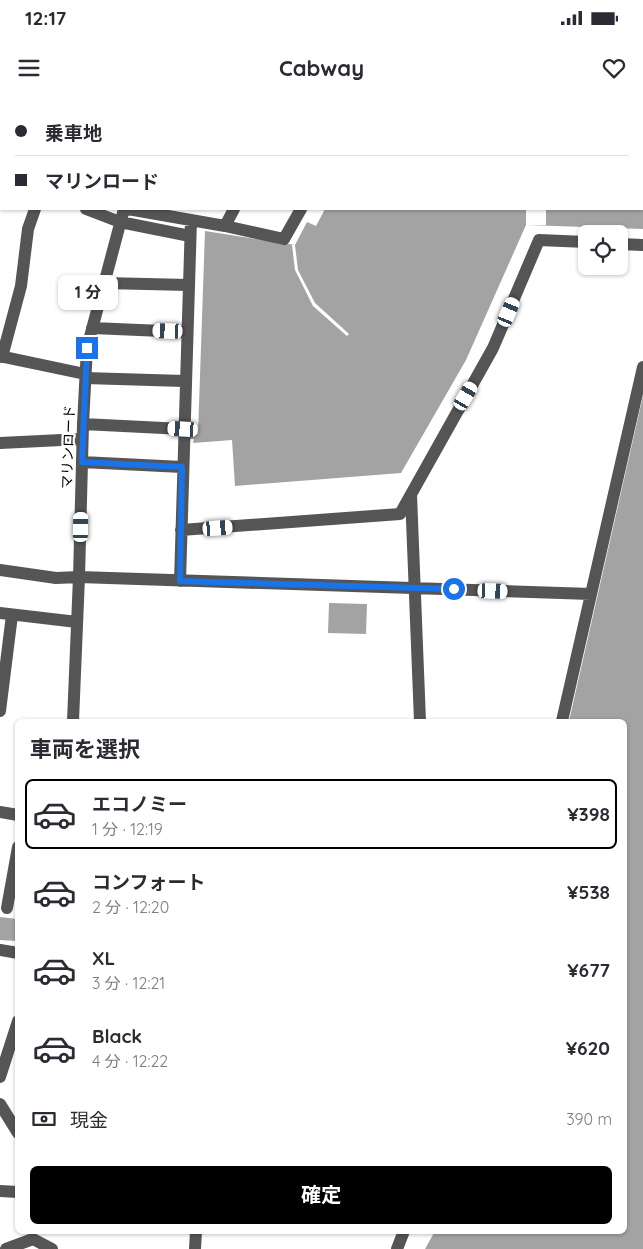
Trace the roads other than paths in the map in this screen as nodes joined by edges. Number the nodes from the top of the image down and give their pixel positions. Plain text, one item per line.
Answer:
1 (156, 100) edge
2 (160, 100) edge
3 (35, 210) edge
4 (89, 210) edge
5 (126, 210) edge
6 (138, 210) edge
7 (233, 210) edge
8 (300, 210) edge
9 (176, 213) edge
10 (190, 220) junction
11 (120, 222) junction
12 (225, 226) junction
13 (190, 236) junction
14 (578, 242) edge
15 (628, 244) edge
16 (643, 245) edge
17 (104, 283) junction
18 (188, 285) junction
19 (92, 328) junction
20 (186, 332) junction
21 (1, 357) edge
22 (643, 367) edge
23 (85, 376) junction
24 (184, 381) junction
25 (83, 424) junction
26 (183, 429) junction
27 (82, 439) junction
28 (0, 444) edge
29 (82, 462) junction
30 (182, 467) junction
31 (411, 493) junction
32 (181, 530) junction
33 (0, 570) edge
34 (80, 577) junction
35 (180, 581) junction
36 (415, 588) junction
37 (591, 594) junction
38 (6, 614) edge
39 (77, 622) junction
40 (0, 711) edge
41 (73, 719) edge
42 (420, 719) edge
43 (562, 719) edge
44 (0, 812) edge
45 (15, 814) edge
46 (15, 865) edge
47 (8, 908) edge
48 (0, 950) edge
49 (15, 952) edge
50 (15, 1030) edge
51 (0, 1077) edge
52 (0, 1104) edge
53 (15, 1128) edge
54 (0, 1190) edge
55 (15, 1192) edge
56 (196, 1234) edge
57 (403, 1234) edge
58 (33, 1235) edge
59 (6, 1249) edge
60 (52, 1249) edge
61 (195, 1249) edge
62 (397, 1249) edge

1 - 2 street
3 - 21 street
4 - 11 street
5 - 11 street, マリンロード
6 - 9 street
7 - 12 street
8 - 12 street
9 - 10 street
10 - 12 street
10 - 13 street
11 - 13 street
11 - 17 street, マリンロード
13 - 18 street
14 - 31 street
15 - 16 street
17 - 18 street
17 - 19 street, マリンロード
18 - 20 street
19 - 20 street
19 - 23 street, マリンロード
20 - 24 street
21 - 23 street
22 - 37 street
23 - 24 street
23 - 25 street, マリンロード
24 - 26 street
25 - 26 street
25 - 27 street, マリンロード
26 - 30 street
27 - 28 street
27 - 29 street, マリンロード
29 - 30 street
29 - 34 street, マリンロード
30 - 32 street
31 - 32 street
31 - 36 street
32 - 35 street
33 - 34 street
34 - 35 street
34 - 39 street, マリンロード
35 - 36 street
36 - 37 street
36 - 42 street
37 - 43 street
38 - 39 street
38 - 40 street
39 - 41 street, マリンロード
44 - 45 street
46 - 47 street
48 - 49 street
50 - 51 street
52 - 53 street
54 - 55 street
56 - 61 street
57 - 62 street
58 - 59 street
58 - 60 street

